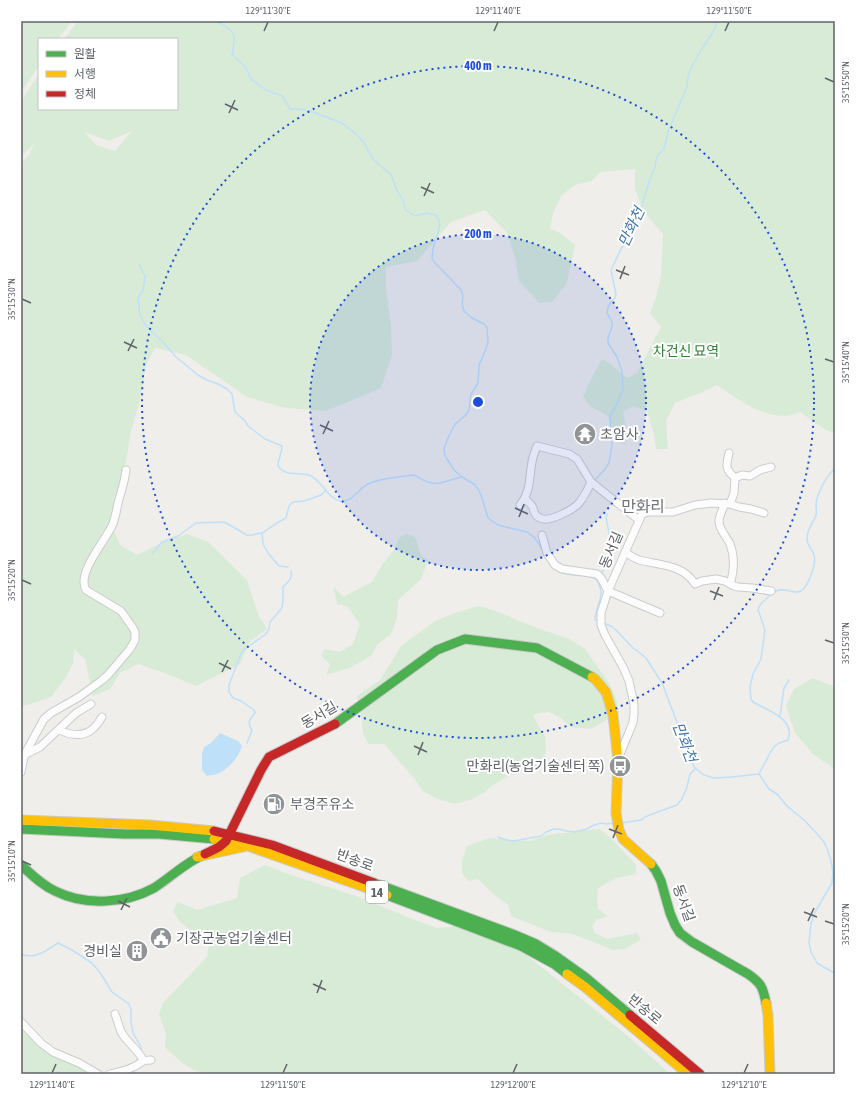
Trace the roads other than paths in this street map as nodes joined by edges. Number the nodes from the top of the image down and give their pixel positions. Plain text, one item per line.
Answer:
1 (729, 453) dead end
2 (770, 467) dead end
3 (126, 470) dead end
4 (735, 478) junction
5 (591, 482) junction
6 (727, 504) junction
7 (764, 513) dead end
8 (639, 520) junction
9 (542, 535) dead end
10 (625, 552) junction
11 (730, 584) junction
12 (608, 591) junction
13 (770, 592) dead end
14 (660, 613) dead end
15 (91, 704) dead end
16 (102, 717) dead end
17 (59, 730) junction
18 (620, 743) junction
19 (26, 754) junction
20 (21, 772) edge
21 (21, 820) edge
22 (24, 831) edge
23 (200, 837) junction
24 (228, 838) junction
25 (248, 846) junction
26 (197, 857) junction
27 (21, 865) edge
28 (116, 1014) dead end
29 (21, 1022) edge
30 (141, 1057) junction
31 (151, 1060) dead end
32 (98, 1074) edge
33 (110, 1074) edge
34 (688, 1074) edge
35 (700, 1074) edge
36 (770, 1074) edge

1 - 4 street
2 - 4 street
3 - 19 street
4 - 6 street
5 - 5 street, 동서길
5 - 8 street, 동서길
6 - 7 street, 동서길
6 - 8 street, 동서길
6 - 11 street
8 - 10 street, 동서길
9 - 12 street, 동서길
10 - 11 street
10 - 12 street, 동서길
11 - 13 street
12 - 14 street
12 - 18 street, 동서길
15 - 17 street
16 - 17 street
17 - 19 street
18 - 24 main road, 동서길
18 - 36 main road, 동서길
19 - 20 street
21 - 24 main road, 반송로 / 14
22 - 23 main road, 반송로 / 14
23 - 24 main road, 반송로 / 14
23 - 26 main road
24 - 25 main road, 반송로 / 14
24 - 26 main road
24 - 35 main road, 반송로 / 14
25 - 26 main road
25 - 34 main road, 반송로 / 14
26 - 27 main road
28 - 30 street
29 - 32 street
30 - 31 street
30 - 33 street

